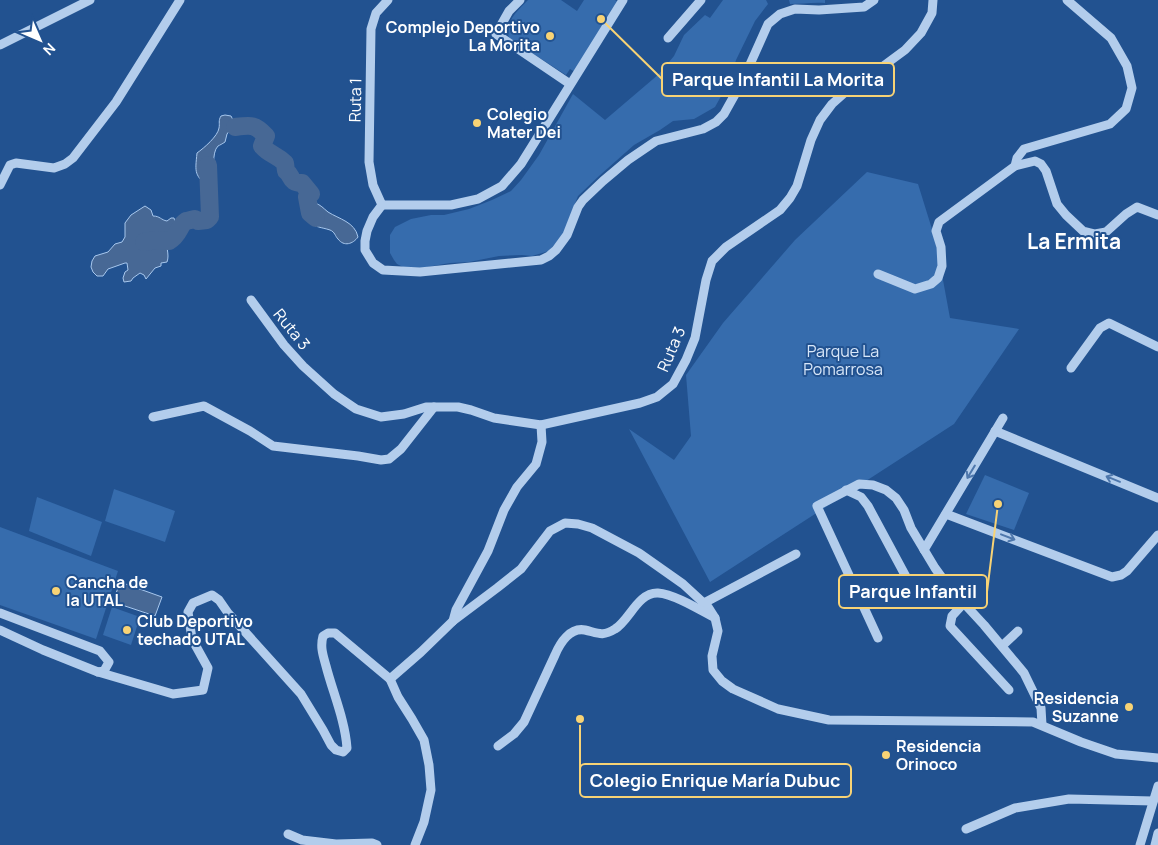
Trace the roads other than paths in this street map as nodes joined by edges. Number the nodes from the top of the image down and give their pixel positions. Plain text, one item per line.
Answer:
1 (90, 0) edge
2 (180, 0) edge
3 (388, 0) edge
4 (520, 0) edge
5 (701, 0) edge
6 (874, 0) edge
7 (933, 0) edge
8 (1066, 0) edge
9 (619, 1) edge
10 (668, 38) dead end
11 (0, 45) edge
12 (570, 84) junction
13 (1014, 166) junction
14 (0, 184) edge
15 (382, 205) junction
16 (1158, 215) edge
17 (878, 274) dead end
18 (251, 300) dead end
19 (1158, 347) edge
20 (1071, 368) dead end
21 (434, 407) junction
22 (153, 417) dead end
23 (1003, 418) dead end
24 (541, 425) junction
25 (995, 431) junction
26 (846, 490) junction
27 (1158, 498) edge
28 (946, 514) junction
29 (1158, 535) edge
30 (924, 550) junction
31 (796, 554) dead end
32 (918, 599) dead end
33 (704, 602) junction
34 (964, 603) junction
35 (0, 613) edge
36 (715, 618) junction
37 (453, 621) junction
38 (0, 630) edge
39 (1018, 631) dead end
40 (878, 638) dead end
41 (1002, 646) junction
42 (98, 672) junction
43 (390, 679) junction
44 (1009, 690) dead end
45 (1042, 726) junction
46 (498, 746) dead end
47 (1158, 758) edge
48 (1158, 786) edge
49 (1153, 801) junction
50 (966, 829) dead end
51 (1158, 833) edge
52 (288, 834) dead end
53 (377, 845) edge
54 (415, 845) edge
55 (1140, 845) edge
56 (1155, 845) edge

1 - 11 street
2 - 14 street
3 - 15 street, Ruta 1
4 - 12 street
5 - 10 street
6 - 15 street
7 - 24 street, Ruta 3
8 - 13 street
9 - 12 street
12 - 15 street
13 - 16 street
13 - 17 street
18 - 21 street, Ruta 3
19 - 20 street
21 - 22 street
21 - 24 street, Ruta 3
23 - 25 street
24 - 37 street
27 -> 25 street
25 -> 28 street
26 - 30 street
26 - 32 street
26 - 40 street
28 -> 29 street
28 - 30 street
30 - 34 street
31 - 33 street
33 - 36 street
33 - 37 street
34 - 41 street
34 - 44 street
35 - 42 street
36 - 45 street
36 - 46 street
37 - 43 street
38 - 42 street
39 - 41 street
41 - 45 street
42 - 43 street
43 - 54 street
45 - 47 street
48 - 49 street
49 - 50 street
49 - 55 street
51 - 56 street
52 - 53 street

